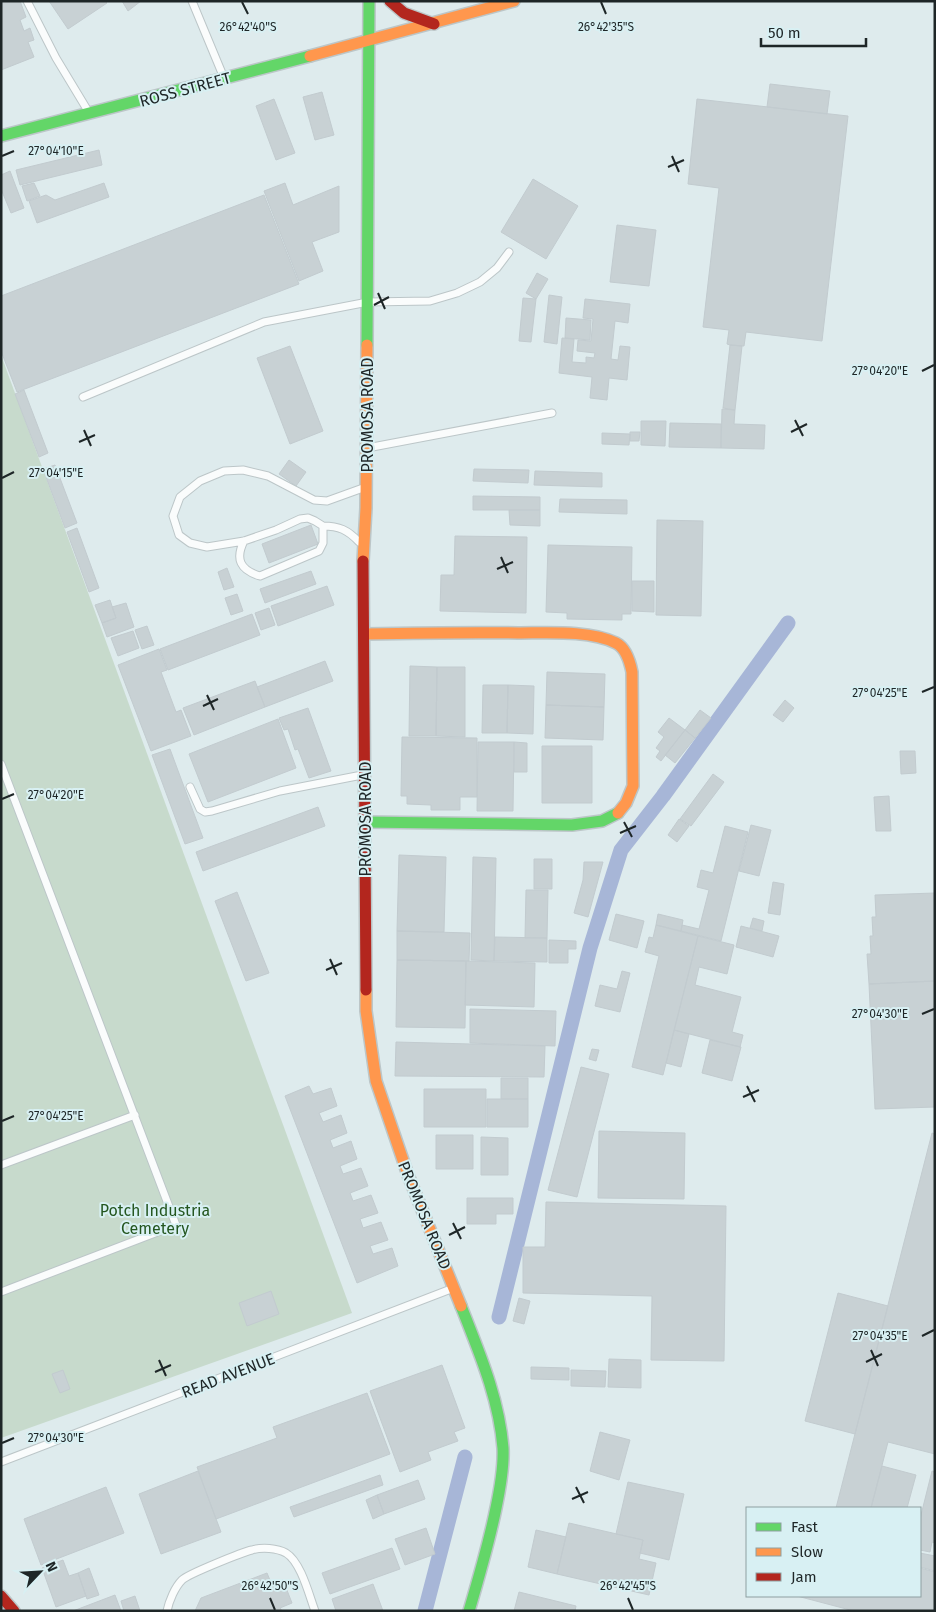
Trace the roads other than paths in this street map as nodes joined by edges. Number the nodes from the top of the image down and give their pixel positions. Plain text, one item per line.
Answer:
1 (27, 1) edge
2 (192, 1) edge
3 (369, 1) edge
4 (390, 1) edge
5 (514, 1) edge
6 (434, 24) junction
7 (370, 42) junction
8 (224, 78) junction
9 (90, 114) junction
10 (1, 136) edge
11 (510, 252) dead end
12 (368, 302) junction
13 (83, 396) dead end
14 (552, 413) dead end
15 (366, 448) junction
16 (366, 487) junction
17 (323, 526) junction
18 (244, 541) junction
19 (364, 546) junction
20 (365, 634) junction
21 (1, 764) edge
22 (365, 775) junction
23 (190, 787) dead end
24 (365, 822) junction
25 (134, 1115) junction
26 (1, 1165) edge
27 (454, 1288) junction
28 (1, 1292) edge
29 (1, 1462) edge
30 (1, 1596) edge
31 (14, 1611) edge
32 (167, 1611) edge
33 (315, 1611) edge
34 (469, 1611) edge

1 - 9 lane
2 - 8 lane
3 - 7 street, PROMOSA ROAD
4 - 6 street
5 - 6 street, ROSS STREET
6 - 7 street, ROSS STREET
7 - 8 street, ROSS STREET
7 - 12 street, PROMOSA ROAD
8 - 9 street, ROSS STREET
9 - 10 street, ROSS STREET
11 - 12 lane
12 - 13 lane
12 - 15 street, PROMOSA ROAD
14 - 15 lane
15 - 16 street, PROMOSA ROAD
16 - 18 lane
16 - 19 street, PROMOSA ROAD
17 - 18 lane
17 - 18 lane
17 - 19 lane
19 - 20 street, PROMOSA ROAD
20 - 22 street, PROMOSA ROAD
20 - 24 street
21 - 25 lane
22 - 23 lane
22 - 24 street, PROMOSA ROAD
24 - 27 street, PROMOSA ROAD
25 - 26 lane
25 - 28 lane
27 - 29 lane, READ AVENUE
27 - 34 street, PROMOSA ROAD
30 - 31 street
32 - 33 lane

